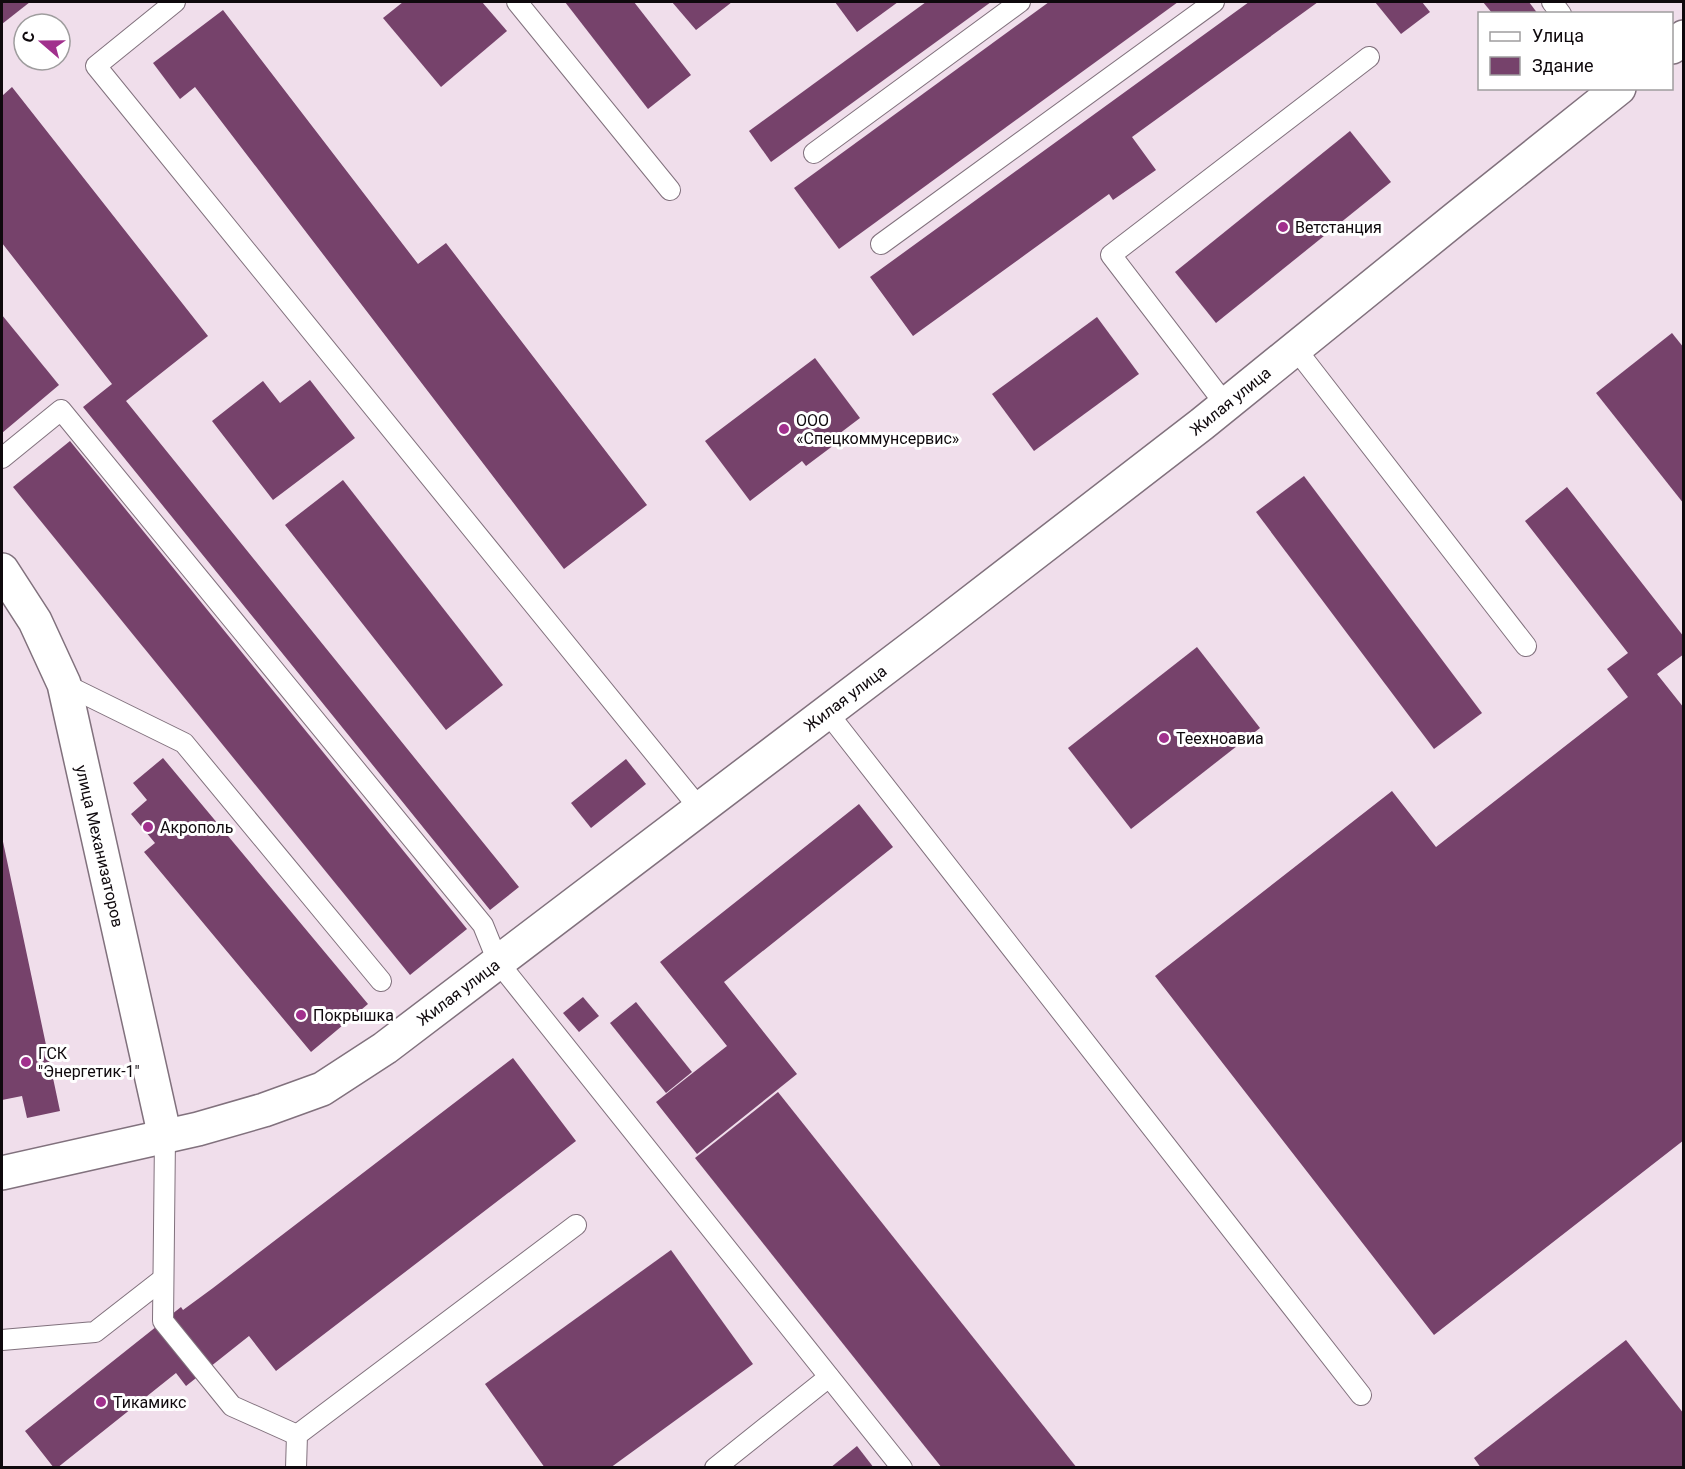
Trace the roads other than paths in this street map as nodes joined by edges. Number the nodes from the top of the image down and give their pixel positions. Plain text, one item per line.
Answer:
1 (175, 2) edge
2 (517, 2) edge
3 (1020, 2) edge
4 (1214, 2) edge
5 (1370, 57) dead end
6 (1618, 90) edge
7 (814, 153) dead end
8 (670, 190) dead end
9 (881, 244) dead end
10 (1295, 348) junction
11 (1225, 404) junction
12 (2, 458) edge
13 (2, 570) edge
14 (1526, 646) dead end
15 (64, 684) junction
16 (827, 712) junction
17 (700, 809) junction
18 (498, 962) junction
19 (381, 981) dead end
20 (165, 1137) junction
21 (2, 1173) edge
22 (576, 1225) dead end
23 (163, 1279) junction
24 (2, 1340) edge
25 (829, 1377) junction
26 (1361, 1395) dead end
27 (297, 1435) junction
28 (296, 1467) edge
29 (715, 1467) edge
30 (902, 1467) edge

1 - 17 lane
2 - 8 lane
3 - 7 lane
4 - 9 lane
5 - 11 lane
6 - 10 main road, Жилая улица
10 - 11 main road, Жилая улица
10 - 14 lane
11 - 16 main road, Жилая улица
12 - 18 lane
13 - 15 main road, улица Механизаторов
15 - 19 lane
15 - 20 main road, улица Механизаторов
16 - 17 main road, Жилая улица
16 - 26 lane
17 - 18 main road, Жилая улица
18 - 20 main road, Жилая улица
18 - 25 lane
20 - 21 main road, Жилая улица
20 - 23 lane
22 - 27 lane
23 - 24 lane
23 - 27 lane
25 - 29 lane
25 - 30 lane
27 - 28 lane

